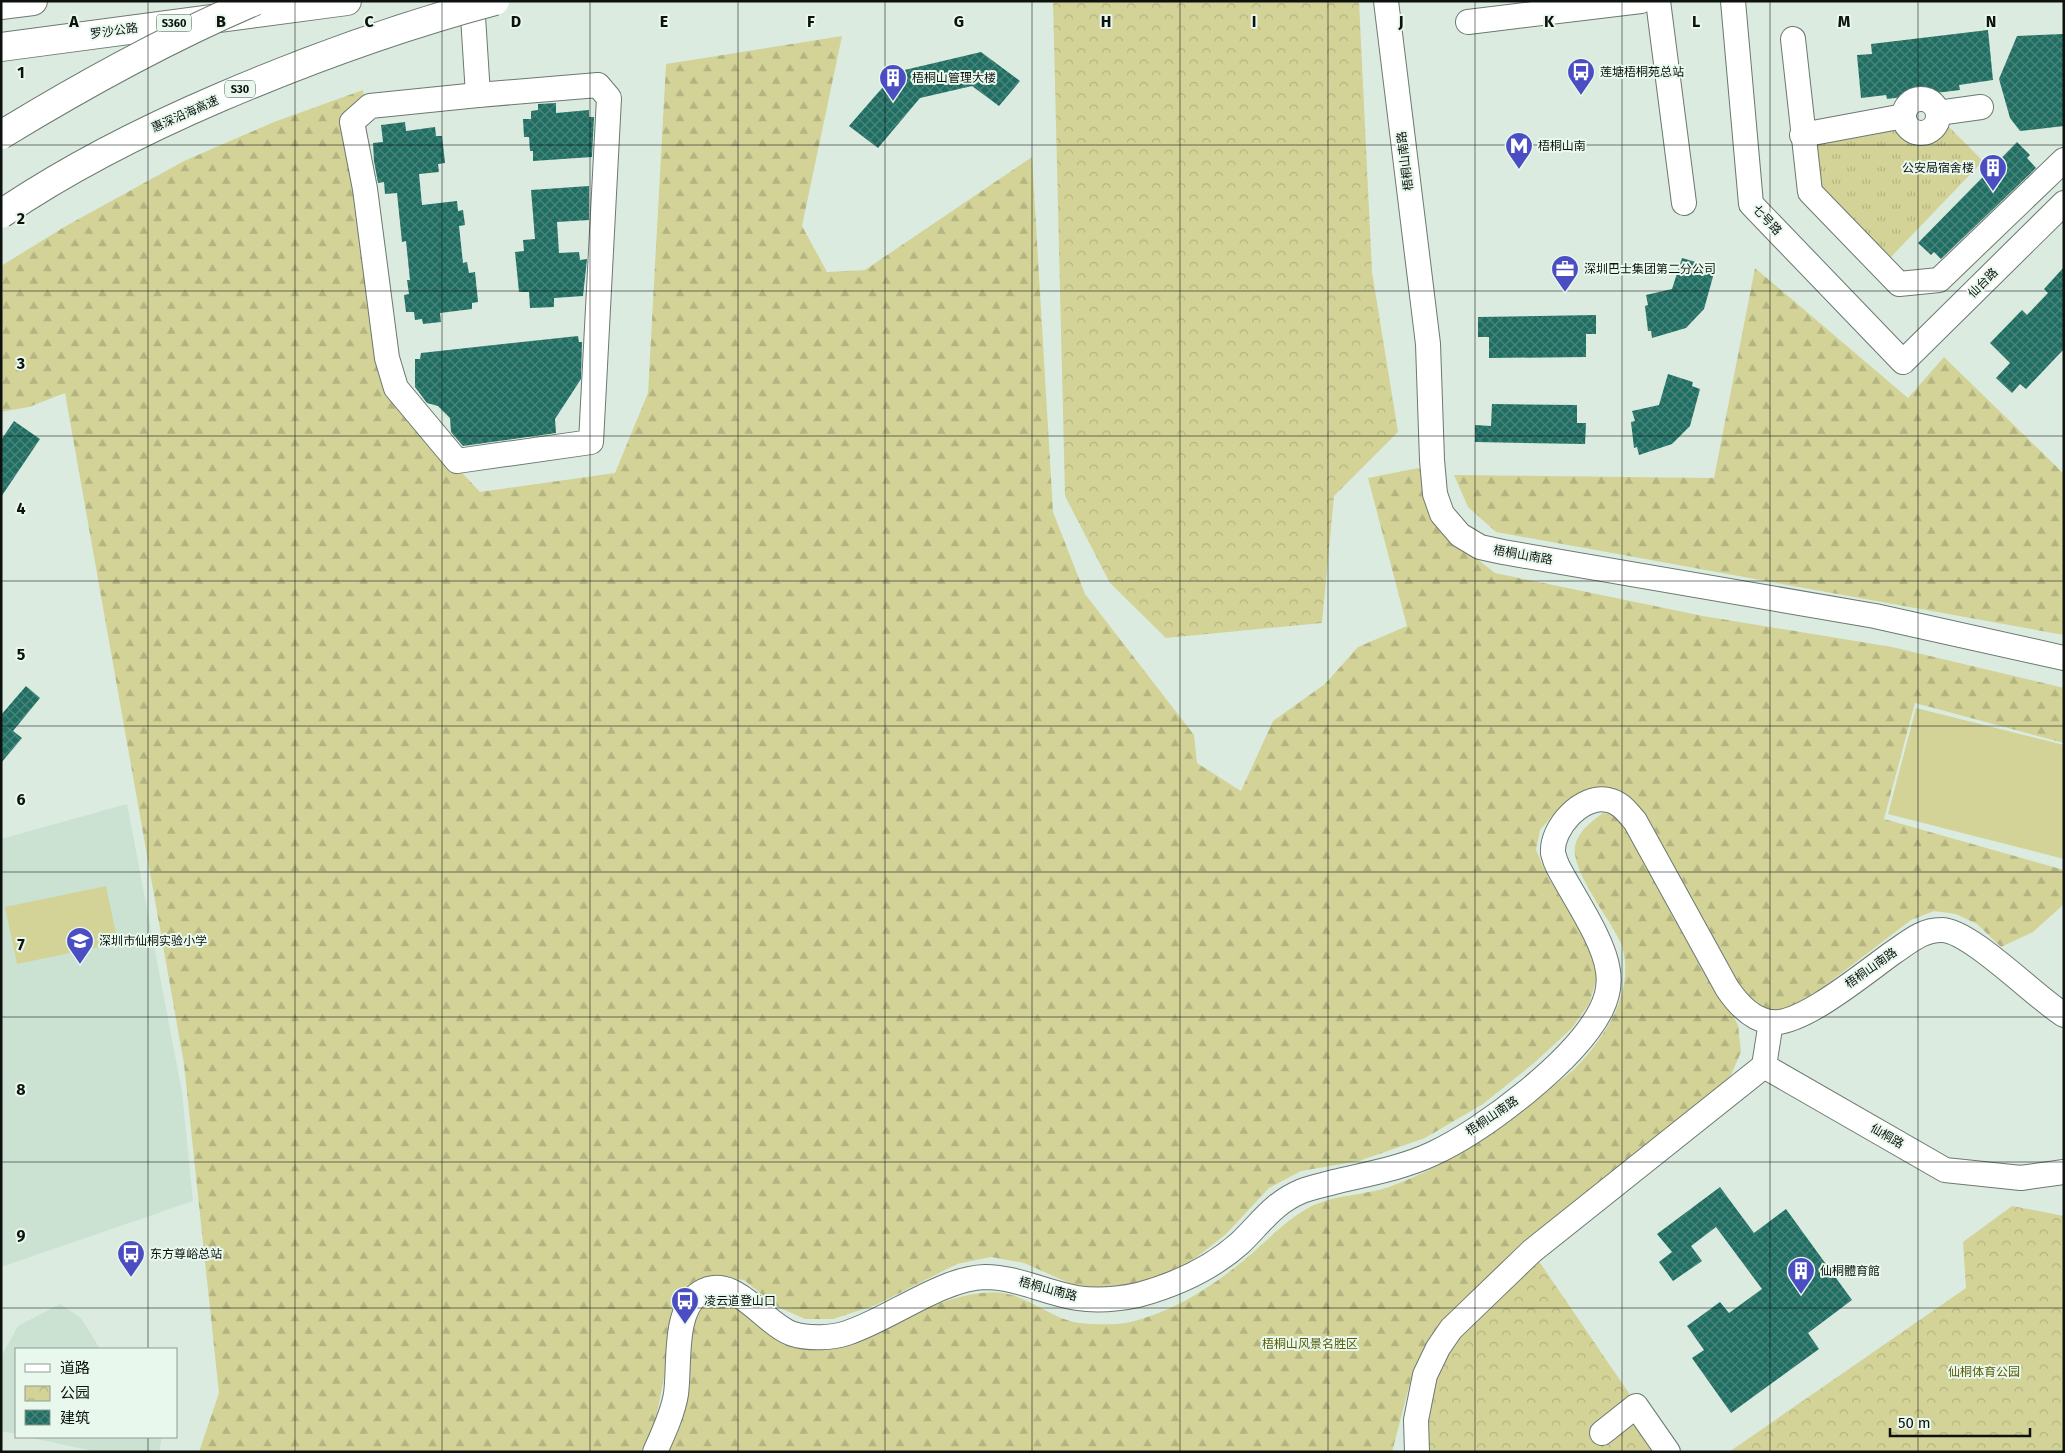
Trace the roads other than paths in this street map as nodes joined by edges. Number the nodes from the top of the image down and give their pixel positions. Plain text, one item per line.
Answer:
1 (33, 1) edge
2 (255, 1) edge
3 (346, 1) edge
4 (472, 1) edge
5 (495, 1) edge
6 (1386, 1) edge
7 (1641, 1) edge
8 (1658, 1) edge
9 (1733, 1) edge
10 (1, 5) edge
11 (1468, 22) dead end
12 (1793, 39) dead end
13 (1, 47) edge
14 (478, 95) junction
15 (1982, 107) dead end
16 (1, 135) edge
17 (1802, 135) junction
18 (2064, 160) edge
19 (1684, 203) dead end
20 (2064, 203) edge
21 (1, 214) edge
22 (1903, 362) joint
23 (2064, 658) edge
24 (2064, 1015) edge
25 (1771, 1022) junction
26 (1764, 1066) junction
27 (2064, 1172) edge
28 (1602, 1433) dead end
29 (655, 1452) edge
30 (1417, 1452) edge
31 (1668, 1452) edge

1 - 10 main road
2 - 16 main road, bridge
3 - 13 main road, 罗沙公路 / S360
4 - 14 street
5 - 21 main road, 惠深沿海高速 / S30, bridge
6 - 23 street, 梧桐山南路
7 - 11 street
8 - 19 street
9 - 22 street, 七号路
12 - 17 street
14 - 14 street
15 - 17 street
17 - 18 street
20 - 22 street, 仙台路
24 - 25 street, 梧桐山南路
25 - 26 street
25 - 29 street, 梧桐山南路
26 - 27 street, 仙桐路
26 - 30 street
28 - 31 street

